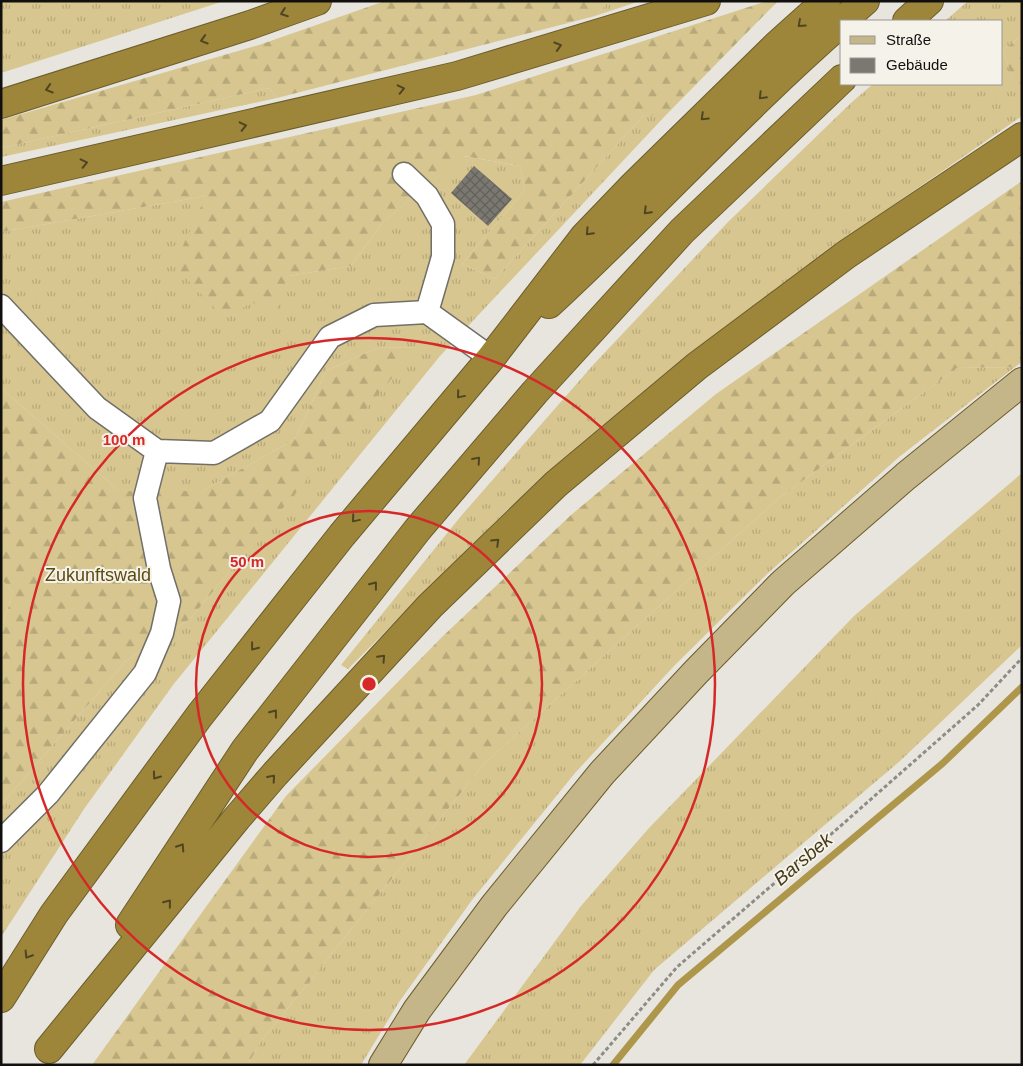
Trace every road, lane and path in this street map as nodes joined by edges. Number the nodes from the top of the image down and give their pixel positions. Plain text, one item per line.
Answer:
1 (317, 1) edge
2 (706, 1) edge
3 (826, 1) edge
4 (865, 1) edge
5 (929, 1) edge
6 (843, 20) edge
7 (908, 20) edge
8 (840, 22) edge
9 (786, 54) junction
10 (836, 84) edge
11 (1, 104) edge
12 (1022, 137) edge
13 (404, 174) dead end
14 (1, 182) edge
15 (1, 306) edge
16 (427, 312) junction
17 (491, 358) junction
18 (1022, 382) edge
19 (157, 451) junction
20 (1022, 658) edge
21 (1, 841) edge
22 (1, 998) edge
23 (44, 1057) edge
24 (383, 1065) edge
25 (593, 1065) edge

1 -> 11 highway
14 -> 2 highway
3 -> 9 highway
4 - 6 highway
5 - 7 highway
8 - 9 highway
9 -> 17 highway
23 -> 10 highway
23 -> 12 highway
13 - 16 lane
15 - 19 lane
16 - 17 lane
16 - 19 lane
17 -> 22 highway
18 - 24 main road
19 - 21 lane
20 - 25 path

